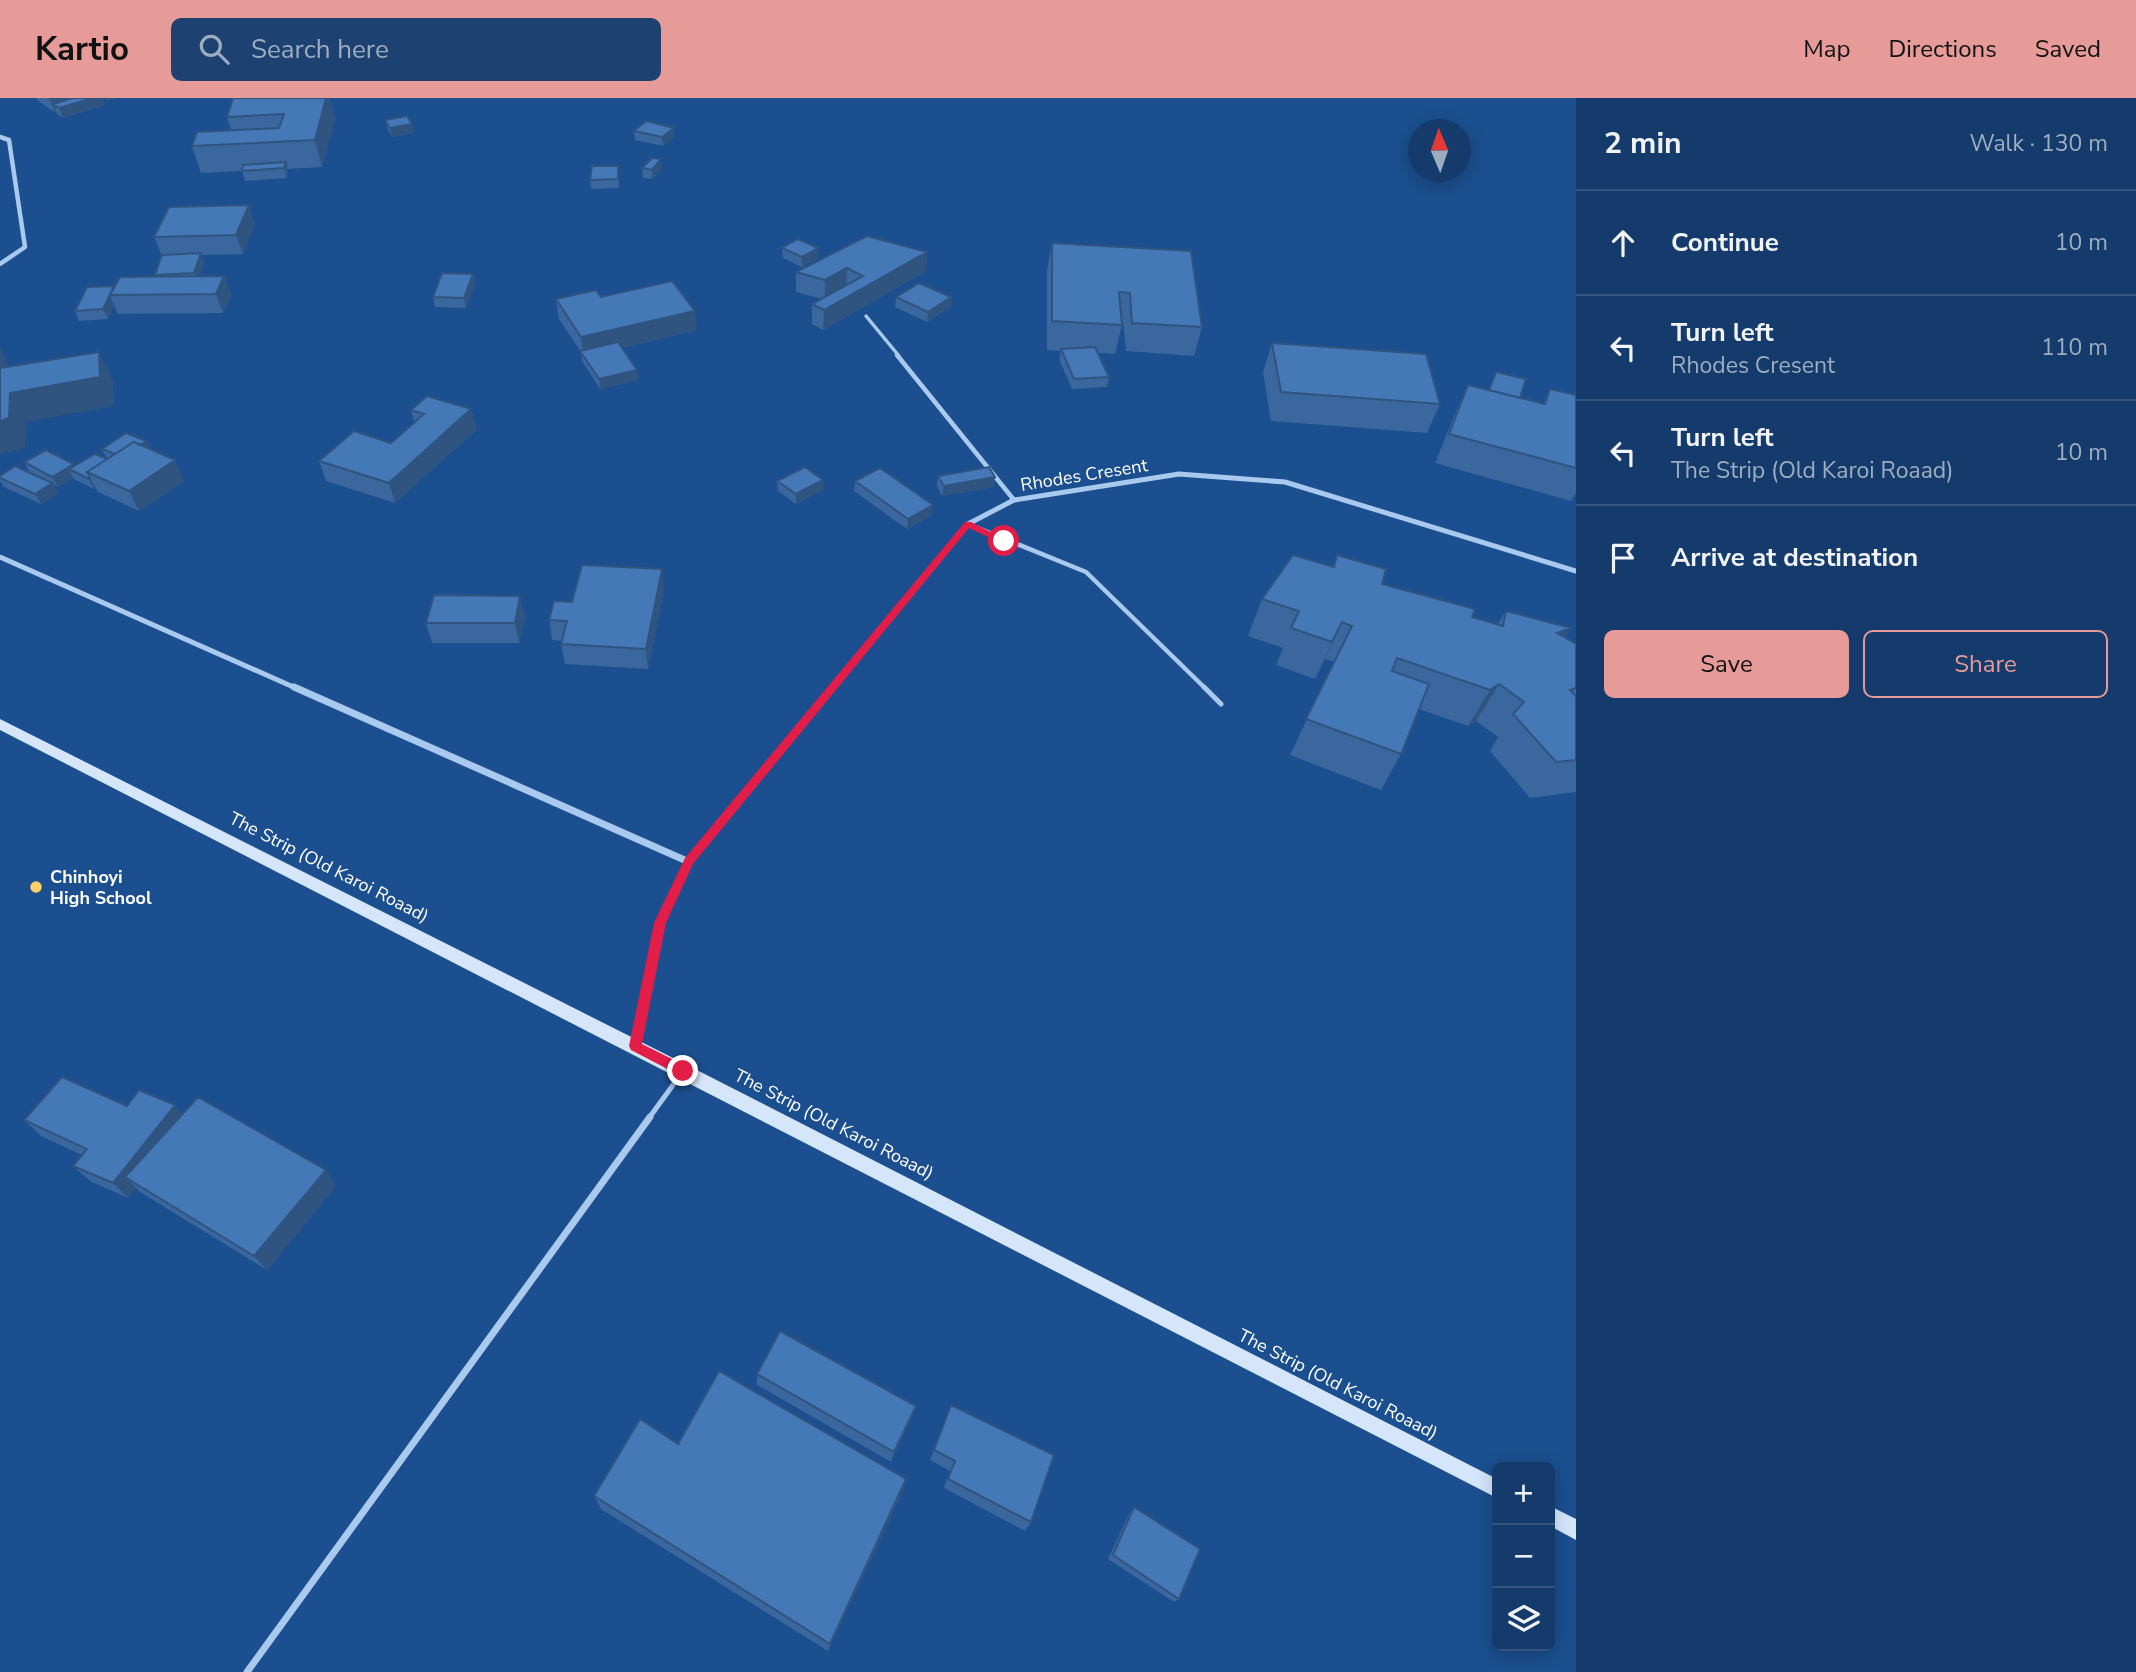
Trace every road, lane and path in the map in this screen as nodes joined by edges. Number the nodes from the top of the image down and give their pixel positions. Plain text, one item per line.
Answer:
1 (0, 137) edge
2 (0, 264) edge
3 (866, 316) dead end
4 (1014, 500) junction
5 (968, 524) junction
6 (0, 557) edge
7 (1576, 571) edge
8 (1221, 704) dead end
9 (0, 724) edge
10 (689, 862) junction
11 (635, 1046) junction
12 (683, 1071) junction
13 (1492, 1486) edge
14 (1555, 1519) edge
15 (1576, 1530) edge
16 (247, 1672) edge

1 - 2 street
3 - 4 lane
4 - 5 street, Rhodes Cresent
4 - 7 street, Rhodes Cresent
5 - 8 lane
5 - 10 street, Rhodes Cresent
6 - 10 street
9 - 11 street, The Strip (Old Karoi Roaad)
10 - 11 street, Rhodes Cresent
11 - 12 street, The Strip (Old Karoi Roaad)
12 - 13 street, The Strip (Old Karoi Roaad)
12 - 16 lane
14 - 15 street

